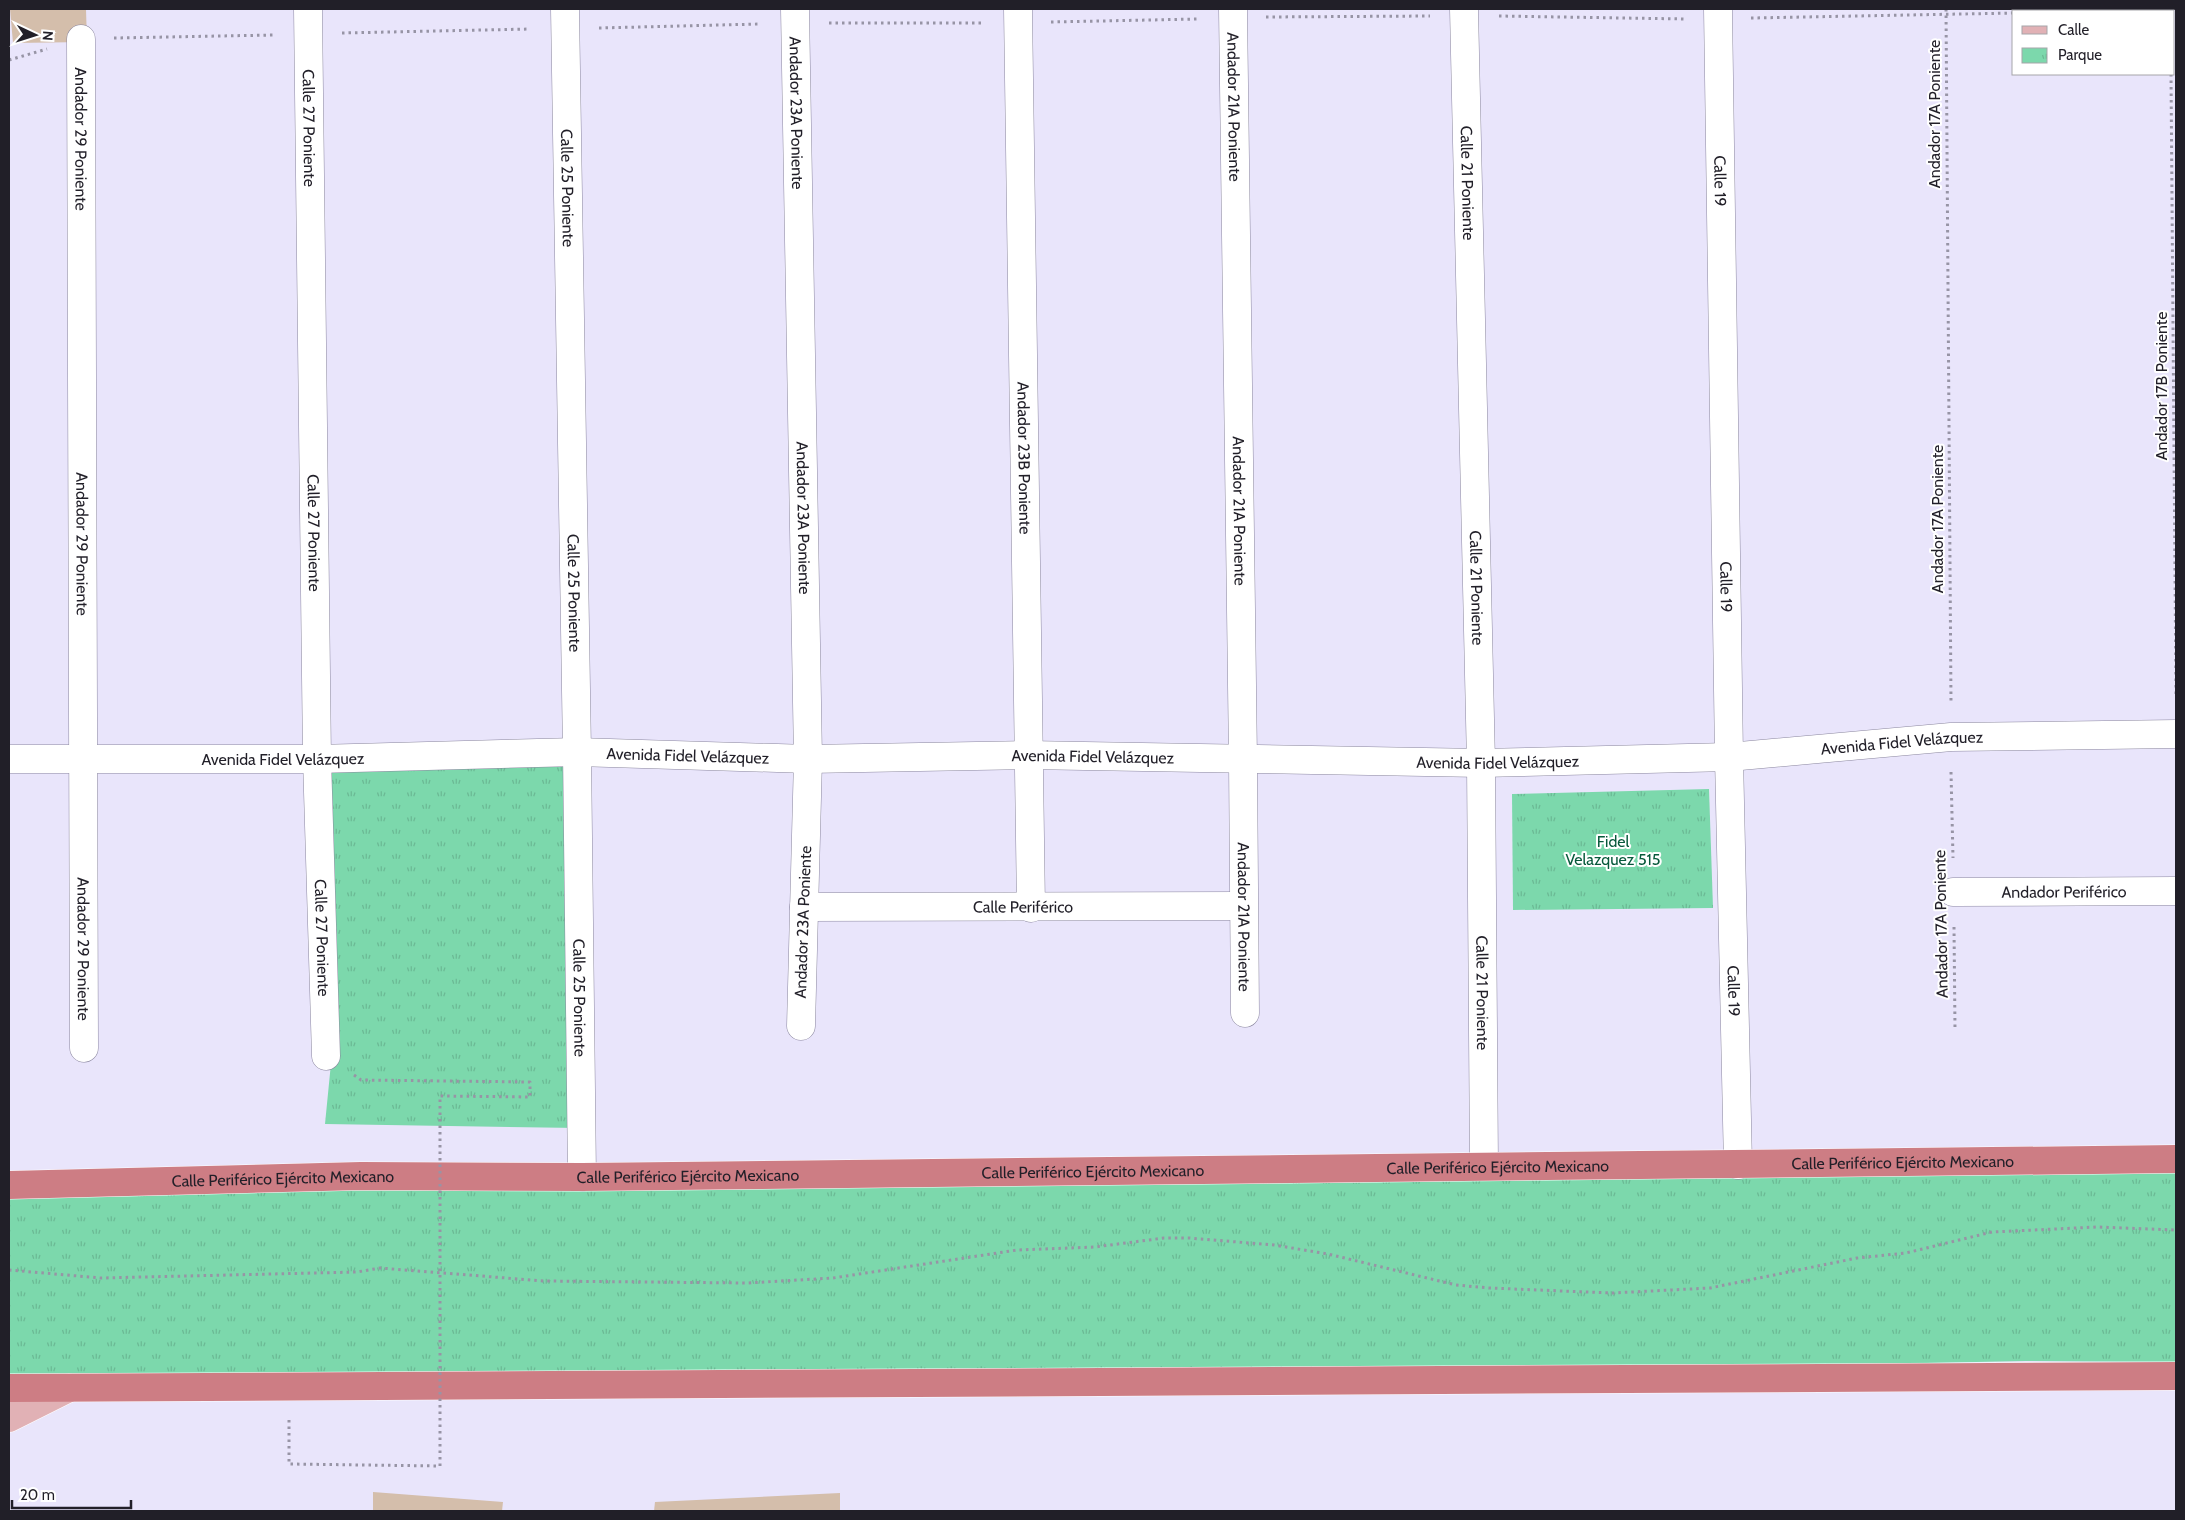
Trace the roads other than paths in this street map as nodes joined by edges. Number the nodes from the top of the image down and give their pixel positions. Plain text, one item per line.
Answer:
1 (308, 9) edge
2 (565, 9) edge
3 (794, 9) edge
4 (1018, 9) edge
5 (1233, 9) edge
6 (1464, 9) edge
7 (1718, 9) edge
8 (81, 39) dead end
9 (2176, 734) edge
10 (577, 752) junction
11 (1027, 755) junction
12 (1728, 757) junction
13 (9, 759) edge
14 (317, 759) junction
15 (808, 759) junction
16 (85, 760) junction
17 (1243, 760) junction
18 (1481, 763) junction
19 (2176, 891) edge
20 (1953, 892) road end
21 (1243, 906) junction
22 (804, 907) junction
23 (1031, 908) junction
24 (1244, 1013) dead end
25 (801, 1026) dead end
26 (84, 1048) dead end
27 (326, 1056) road end
28 (2176, 1160) edge
29 (1738, 1165) junction
30 (1484, 1166) junction
31 (582, 1177) junction
32 (9, 1185) edge
33 (2176, 1376) edge
34 (9, 1388) edge
35 (69, 1388) junction
36 (9, 1418) edge

1 - 14 street, Calle 27 Poniente
2 - 10 street, Calle 25 Poniente
3 - 15 street, Andador 23A Poniente
4 - 11 street, Andador 23B Poniente
5 - 17 street, Andador 21A Poniente
6 - 18 street, Calle 21 Poniente
7 - 12 street, Calle 19
8 - 16 street, Andador 29 Poniente
9 - 12 street, Avenida Fidel Velázquez
10 - 14 street, Avenida Fidel Velázquez
10 - 15 street, Avenida Fidel Velázquez
10 - 31 street, Calle 25 Poniente
11 - 15 street, Avenida Fidel Velázquez
11 - 17 street, Avenida Fidel Velázquez
11 - 23 street, Andador 23B Poniente
12 - 18 street, Avenida Fidel Velázquez
12 - 29 street, Calle 19
13 - 16 street, Avenida Fidel Velázquez
14 - 16 street, Avenida Fidel Velázquez
14 - 27 street, Calle 27 Poniente
15 - 22 street, Andador 23A Poniente
16 - 26 street, Andador 29 Poniente
17 - 18 street, Avenida Fidel Velázquez
17 - 21 street, Andador 21A Poniente
18 - 30 street, Calle 21 Poniente
19 - 20 street, Andador Periférico
21 - 23 street, Calle Periférico
21 - 24 street, Andador 21A Poniente
22 - 23 street, Calle Periférico
22 - 25 street, Andador 23A Poniente
28 - 29 highway, Calle Periférico Ejército Mexicano
29 - 30 highway, Calle Periférico Ejército Mexicano
30 - 31 highway, Calle Periférico Ejército Mexicano
31 - 32 highway, Calle Periférico Ejército Mexicano
33 - 35 highway
34 - 35 highway
35 - 36 main road

